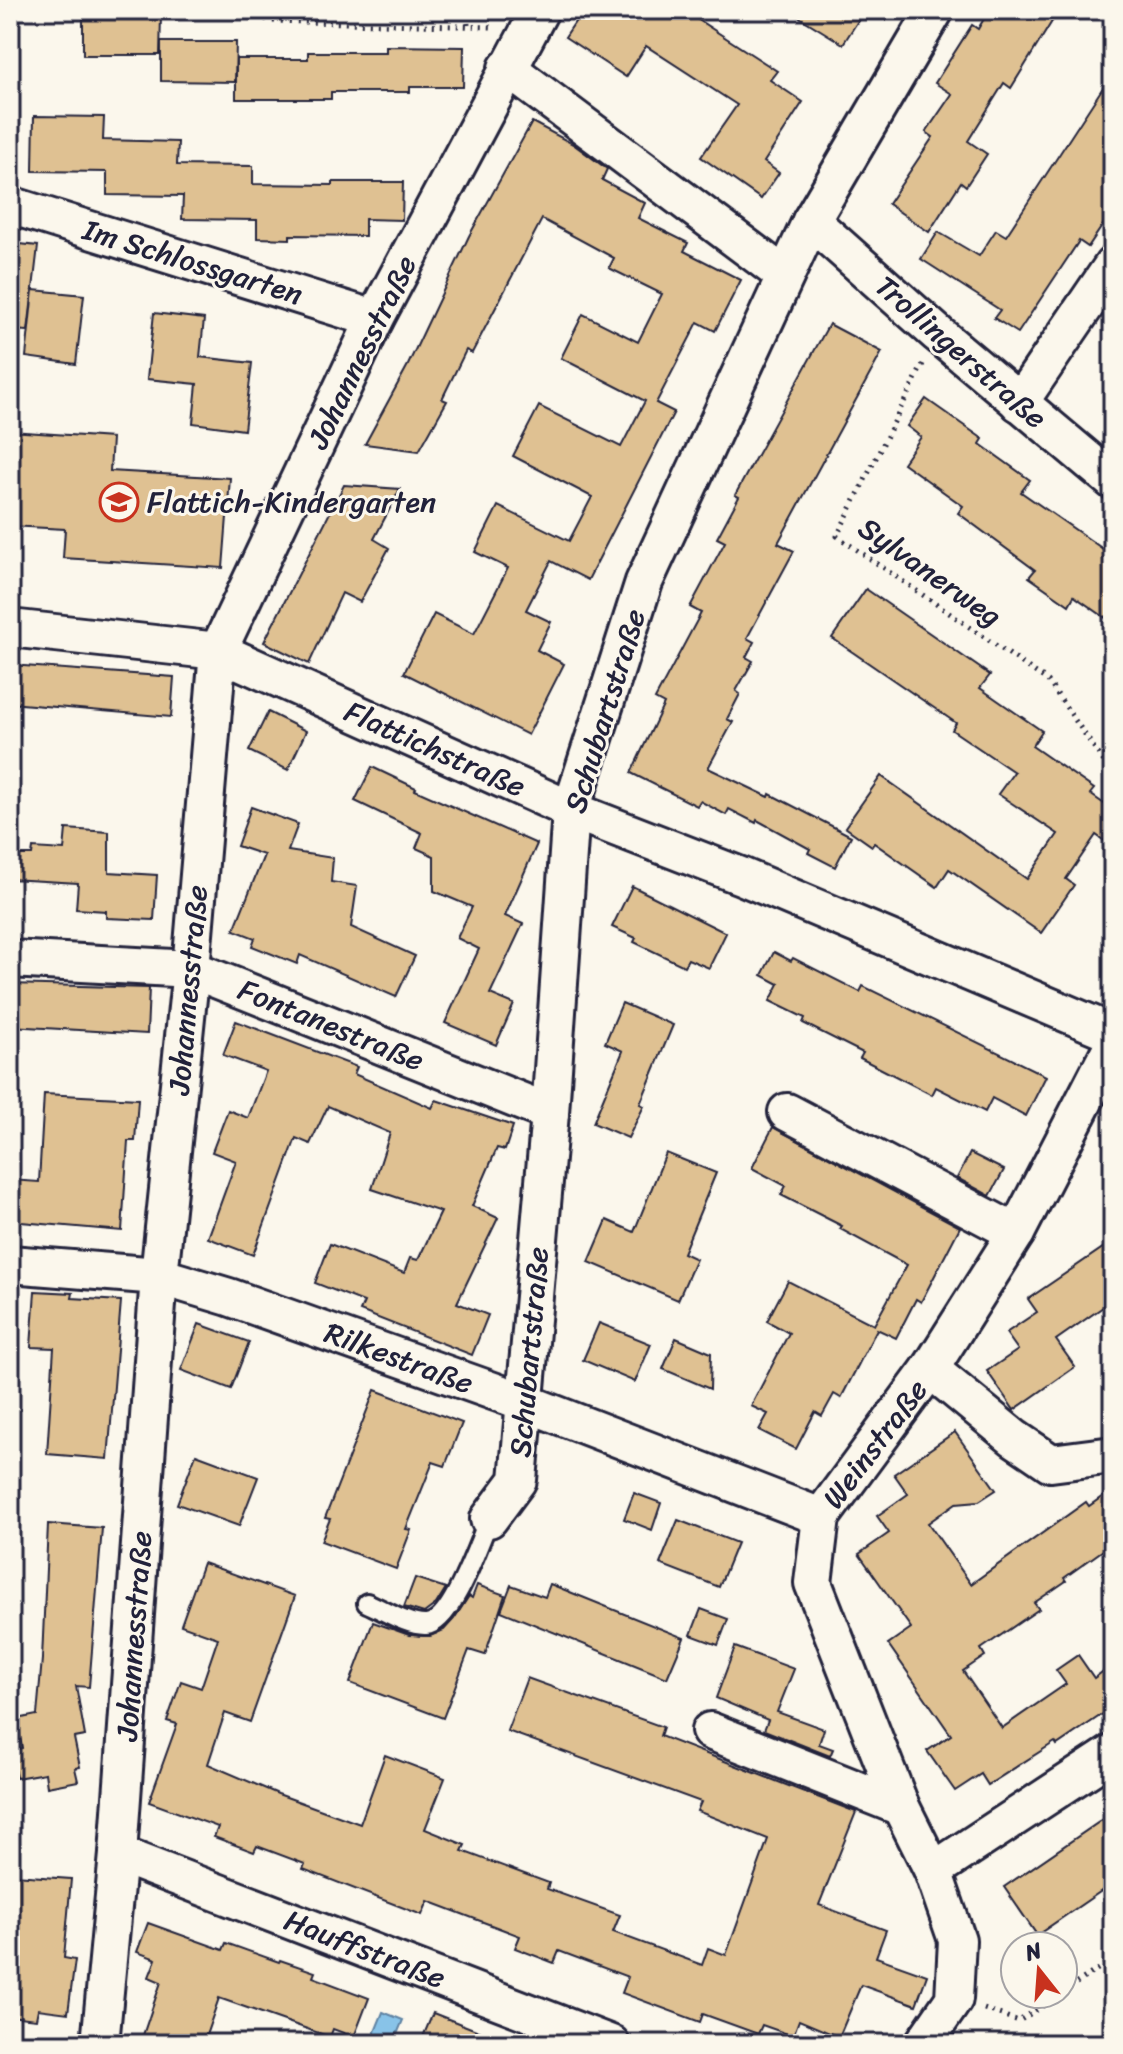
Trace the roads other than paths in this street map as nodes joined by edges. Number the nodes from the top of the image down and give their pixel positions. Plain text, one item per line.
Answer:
1 (935, 10) edge
2 (534, 19) edge
3 (507, 68) junction
4 (10, 205) edge
5 (811, 221) junction
6 (1113, 265) edge
7 (785, 276) junction
8 (375, 319) junction
9 (1019, 403) junction
10 (1113, 481) edge
11 (10, 628) edge
12 (218, 651) junction
13 (571, 810) junction
14 (10, 959) edge
15 (191, 969) junction
16 (1113, 1033) edge
17 (1113, 1045) edge
18 (787, 1112) dead end
19 (550, 1113) junction
20 (1016, 1233) junction
21 (10, 1264) edge
22 (159, 1276) junction
23 (930, 1369) junction
24 (524, 1402) junction
25 (1113, 1455) edge
26 (821, 1517) junction
27 (489, 1519) joint
28 (367, 1603) dead end
29 (710, 1731) dead end
30 (1113, 1753) edge
31 (901, 1807) junction
32 (118, 1854) junction
33 (933, 1871) junction
34 (100, 2044) edge
35 (611, 2044) edge
36 (923, 2044) edge

1 - 5 street, Schubartstraße
2 - 3 street, Johannesstraße
3 - 7 street
3 - 8 street, Johannesstraße
4 - 8 street, Im Schlossgarten
5 - 7 street, Schubartstraße
5 - 9 street, Trollingerstraße
6 - 9 street
7 - 13 street, Schubartstraße
8 - 12 street, Johannesstraße
9 - 10 street, Trollingerstraße
11 - 12 street, Flattichstraße
12 - 13 street, Flattichstraße
12 - 15 street, Johannesstraße
13 - 16 street, Flattichstraße
13 - 19 street, Schubartstraße
14 - 15 street, Fontanestraße
15 - 19 street, Fontanestraße
15 - 22 street, Johannesstraße
17 - 20 street, Weinstraße
18 - 20 street
19 - 24 street, Schubartstraße
20 - 23 street, Weinstraße
21 - 22 street, Rilkestraße
22 - 24 street, Rilkestraße
22 - 32 street, Johannesstraße
23 - 25 street
23 - 26 street, Weinstraße
24 - 26 street, Rilkestraße
24 - 27 street, Schubartstraße
26 - 31 street, Weinstraße
27 - 28 lane
29 - 31 street
30 - 33 street
31 - 33 street, Weinstraße
32 - 34 street, Johannesstraße
32 - 35 street, Hauffstraße
33 - 36 street, Weinstraße

